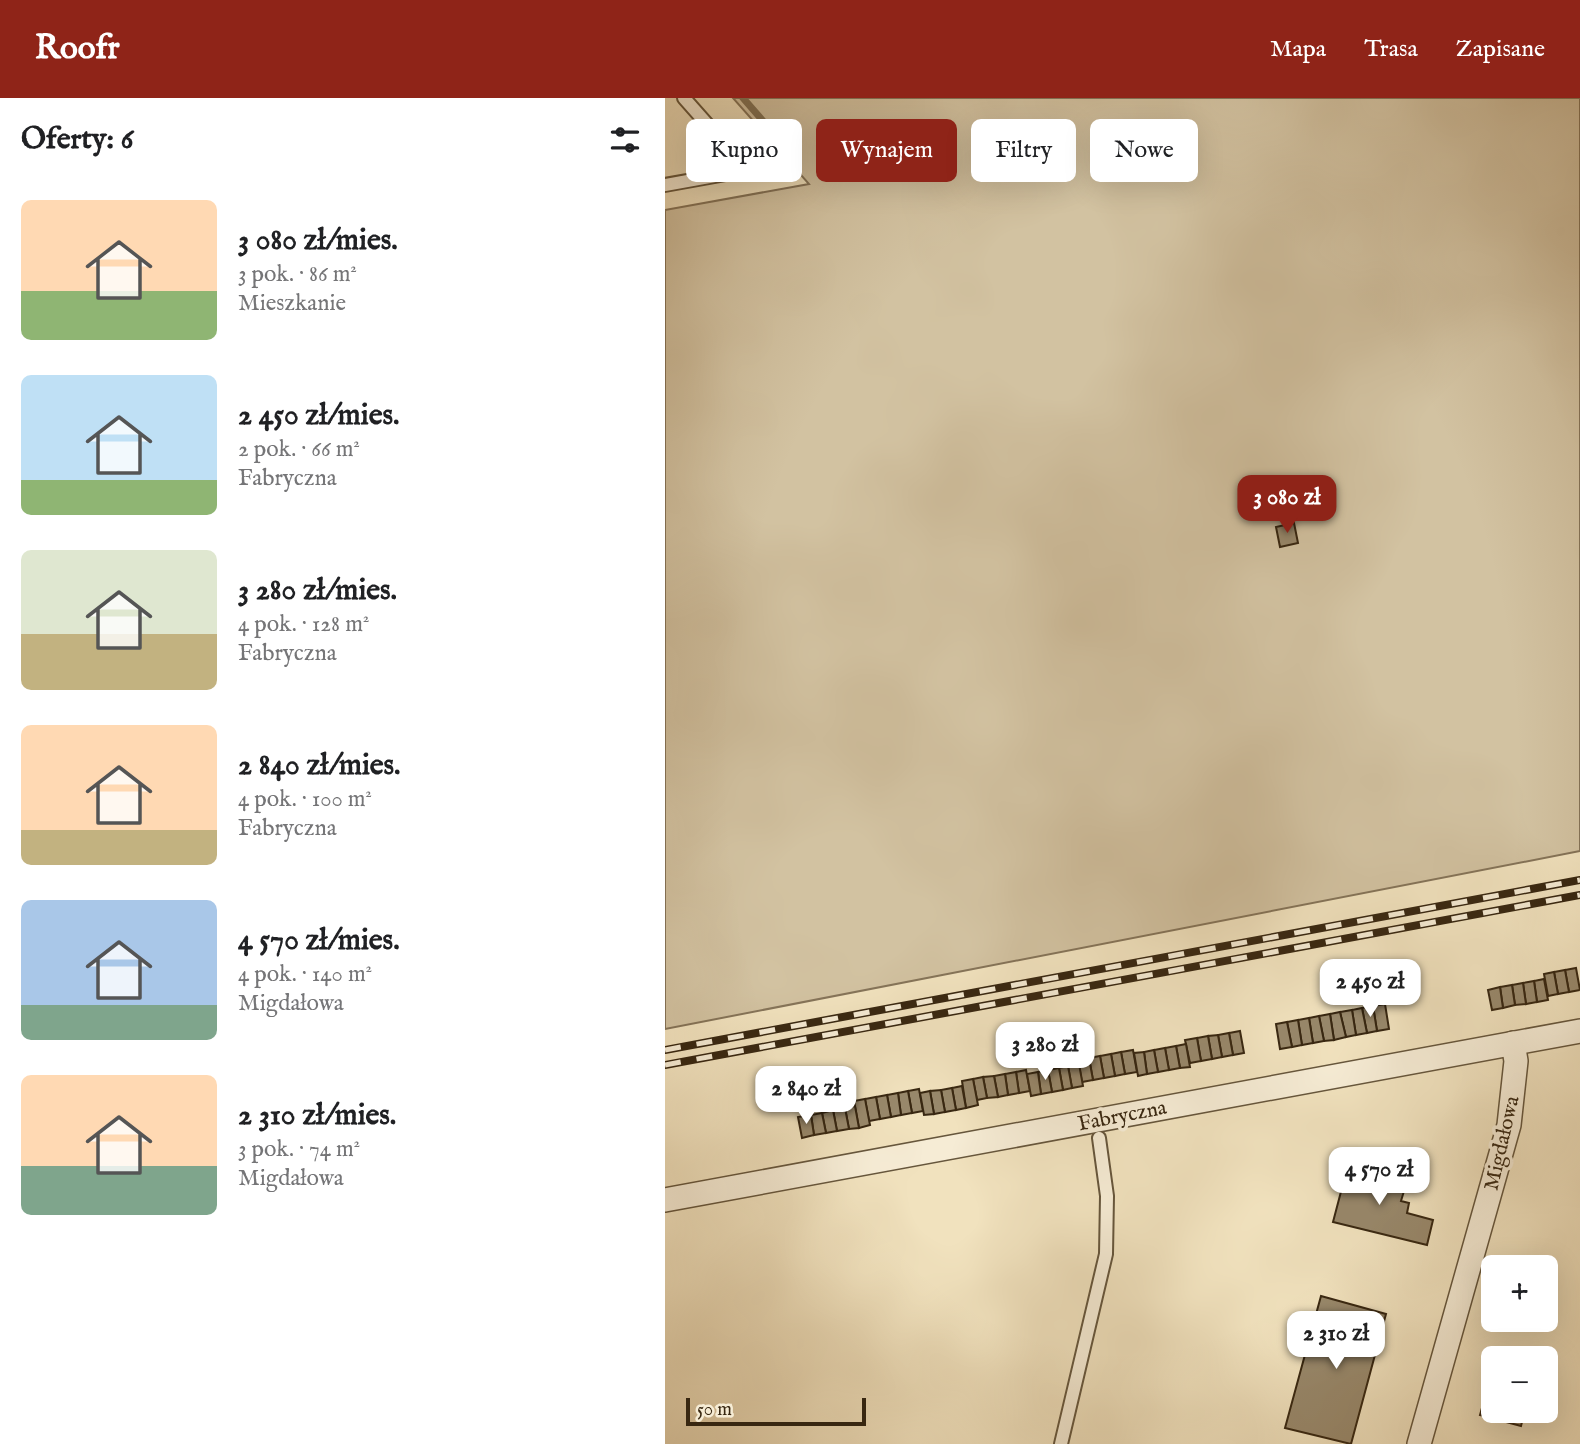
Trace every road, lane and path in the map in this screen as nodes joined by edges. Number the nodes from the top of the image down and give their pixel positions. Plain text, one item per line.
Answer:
1 (684, 98) edge
2 (665, 185) edge
3 (1580, 1031) edge
4 (1513, 1043) junction
5 (1099, 1138) dead end
6 (665, 1200) edge
7 (1061, 1444) edge
8 (1419, 1444) edge

1 - 2 lane
3 - 4 street, Fabryczna
4 - 6 street, Fabryczna
4 - 8 street, Migdałowa
5 - 7 lane

